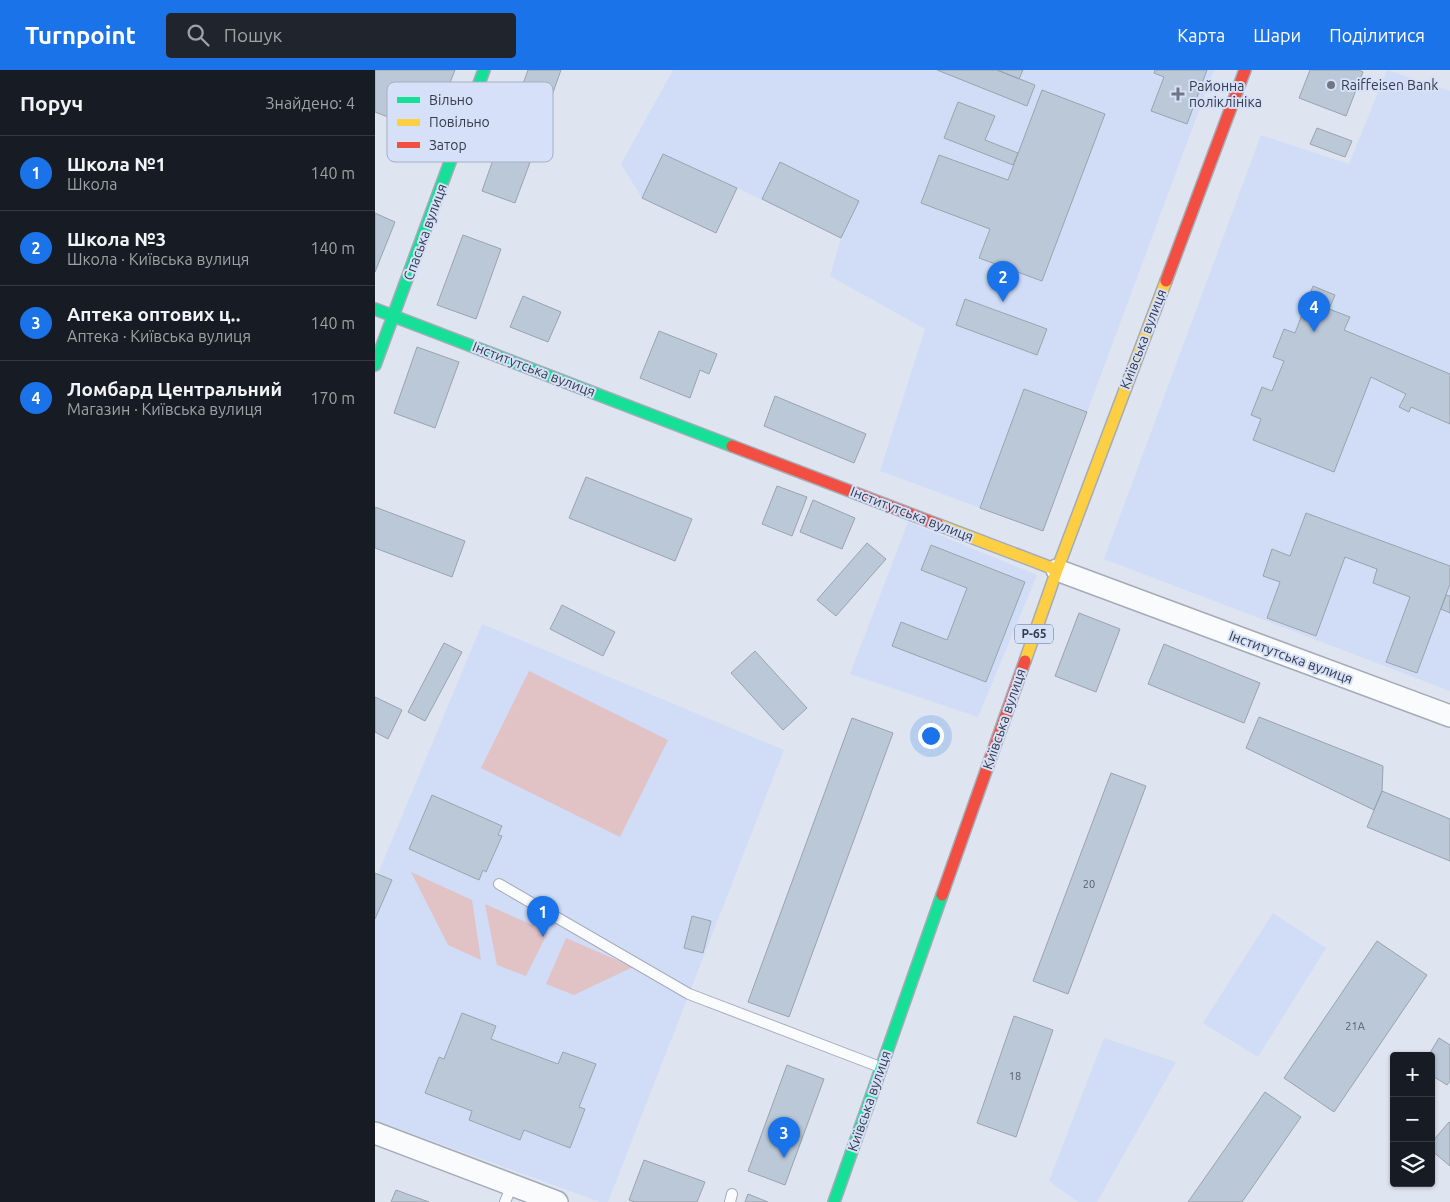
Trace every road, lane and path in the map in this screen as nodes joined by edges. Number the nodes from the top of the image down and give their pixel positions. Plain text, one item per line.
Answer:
1 (484, 70) edge
2 (1245, 70) edge
3 (480, 82) edge
4 (450, 162) edge
5 (375, 308) edge
6 (394, 315) junction
7 (375, 365) edge
8 (1057, 570) junction
9 (1450, 716) edge
10 (499, 884) dead end
11 (881, 1068) junction
12 (375, 1133) edge
13 (509, 1194) edge
14 (557, 1202) edge
15 (833, 1202) edge

1 - 3 main road, Спаська вулиця
2 - 8 main road, Київська вулиця / Р-65
4 - 6 main road, Спаська вулиця
5 - 6 main road, Інститутська вулиця
6 - 7 main road, Спаська вулиця
6 - 8 main road, Інститутська вулиця
8 - 9 street, Інститутська вулиця
8 - 11 main road, Київська вулиця / Р-65
10 - 11 lane
11 - 15 main road, Київська вулиця / Р-65
12 - 13 street
13 - 14 street

